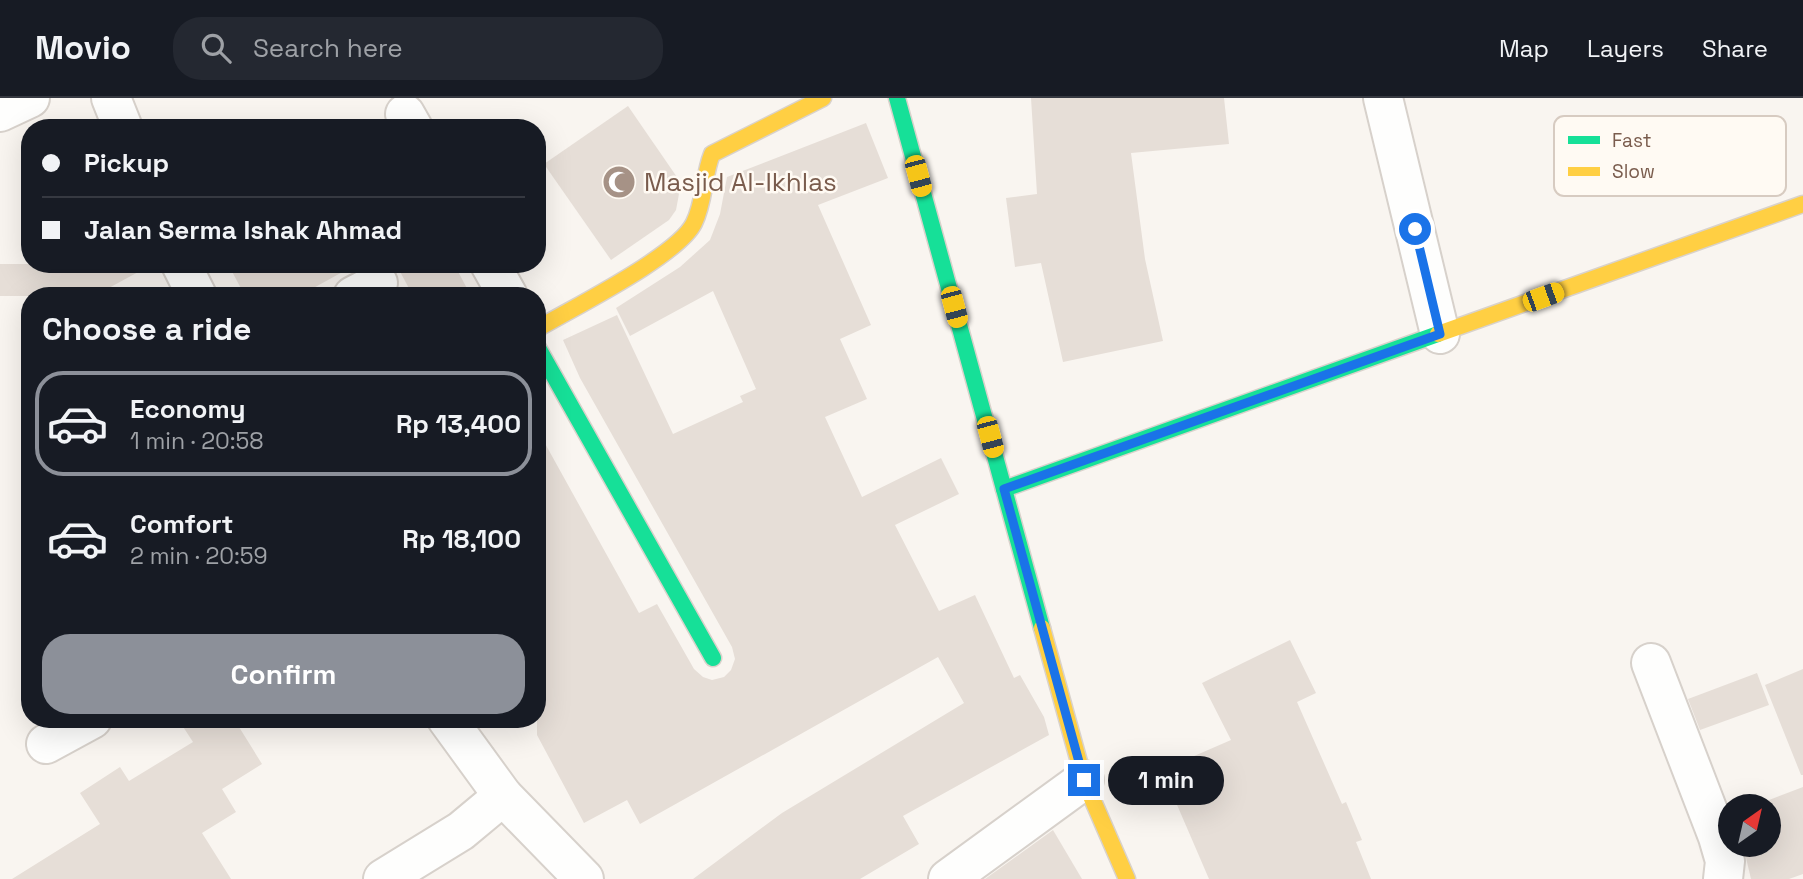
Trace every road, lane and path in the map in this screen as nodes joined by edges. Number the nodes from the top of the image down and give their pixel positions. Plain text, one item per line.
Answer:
1 (30, 98) edge
2 (111, 98) edge
3 (823, 98) edge
4 (897, 98) edge
5 (1383, 98) edge
6 (0, 112) edge
7 (119, 119) edge
8 (1803, 204) edge
9 (546, 323) edge
10 (1440, 334) junction
11 (546, 362) edge
12 (1004, 489) junction
13 (713, 658) dead end
14 (1651, 663) dead end
15 (75, 728) edge
16 (454, 728) edge
17 (46, 744) dead end
18 (1084, 780) junction
19 (503, 796) junction
20 (383, 879) edge
21 (584, 879) edge
22 (948, 879) edge
23 (1127, 879) edge
24 (1723, 879) edge

1 - 6 street
2 - 7 street
3 - 9 street
4 - 12 street
5 - 10 street
8 - 10 street
10 - 12 street
11 - 13 street
12 - 18 street
14 - 24 street
15 - 17 street
16 - 19 street
18 - 22 street
18 - 23 street
19 - 20 street
19 - 21 street

